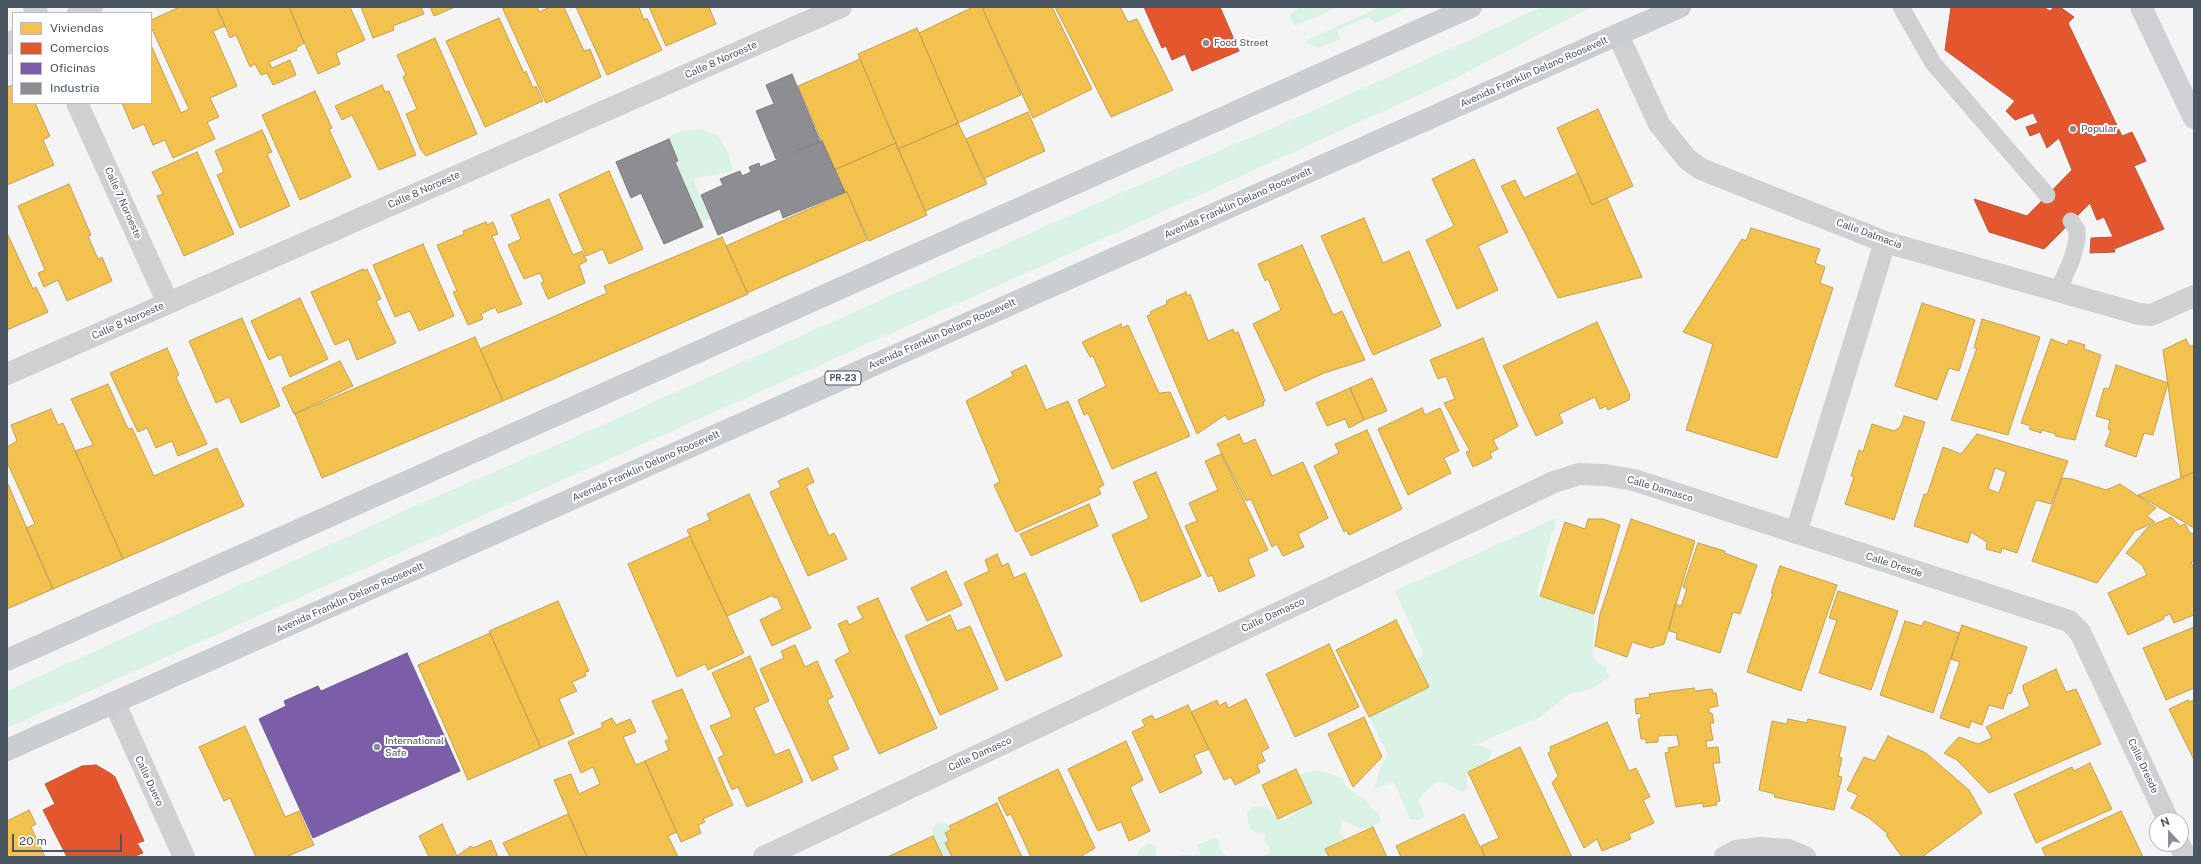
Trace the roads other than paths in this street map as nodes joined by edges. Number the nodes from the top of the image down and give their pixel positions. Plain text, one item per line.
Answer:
1 (92, 7) edge
2 (841, 7) edge
3 (1471, 7) edge
4 (1680, 7) edge
5 (1901, 7) edge
6 (2141, 7) edge
7 (80, 12) edge
8 (1618, 35) junction
9 (77, 104) edge
10 (2194, 118) edge
11 (2047, 195) dead end
12 (2071, 221) dead end
13 (1885, 242) junction
14 (2058, 290) junction
15 (2194, 296) edge
16 (168, 303) junction
17 (7, 374) edge
18 (1796, 533) junction
19 (7, 660) edge
20 (115, 704) junction
21 (7, 750) edge
22 (2164, 812) edge
23 (184, 857) edge
24 (764, 857) edge
25 (1725, 857) edge
26 (1805, 857) edge

1 - 7 street
2 - 16 street, Calle 8 Noroeste
3 - 19 main road
4 - 8 main road, Avenida Franklin Delano Roosevelt / PR-23
5 - 11 lane
6 - 10 main road
8 - 13 street, Calle Dalmacia
8 - 20 main road, Avenida Franklin Delano Roosevelt / PR-23
9 - 16 street, Calle 7 Noroeste
12 - 14 lane
13 - 14 street, Calle Dalmacia
13 - 18 street
14 - 15 street, Calle Dalmacia
16 - 17 street, Calle 8 Noroeste
18 - 22 street, Calle Dresde
18 - 24 street, Calle Damasco
20 - 21 main road, Avenida Franklin Delano Roosevelt / PR-23
20 - 23 street, Calle Duero
25 - 26 street

